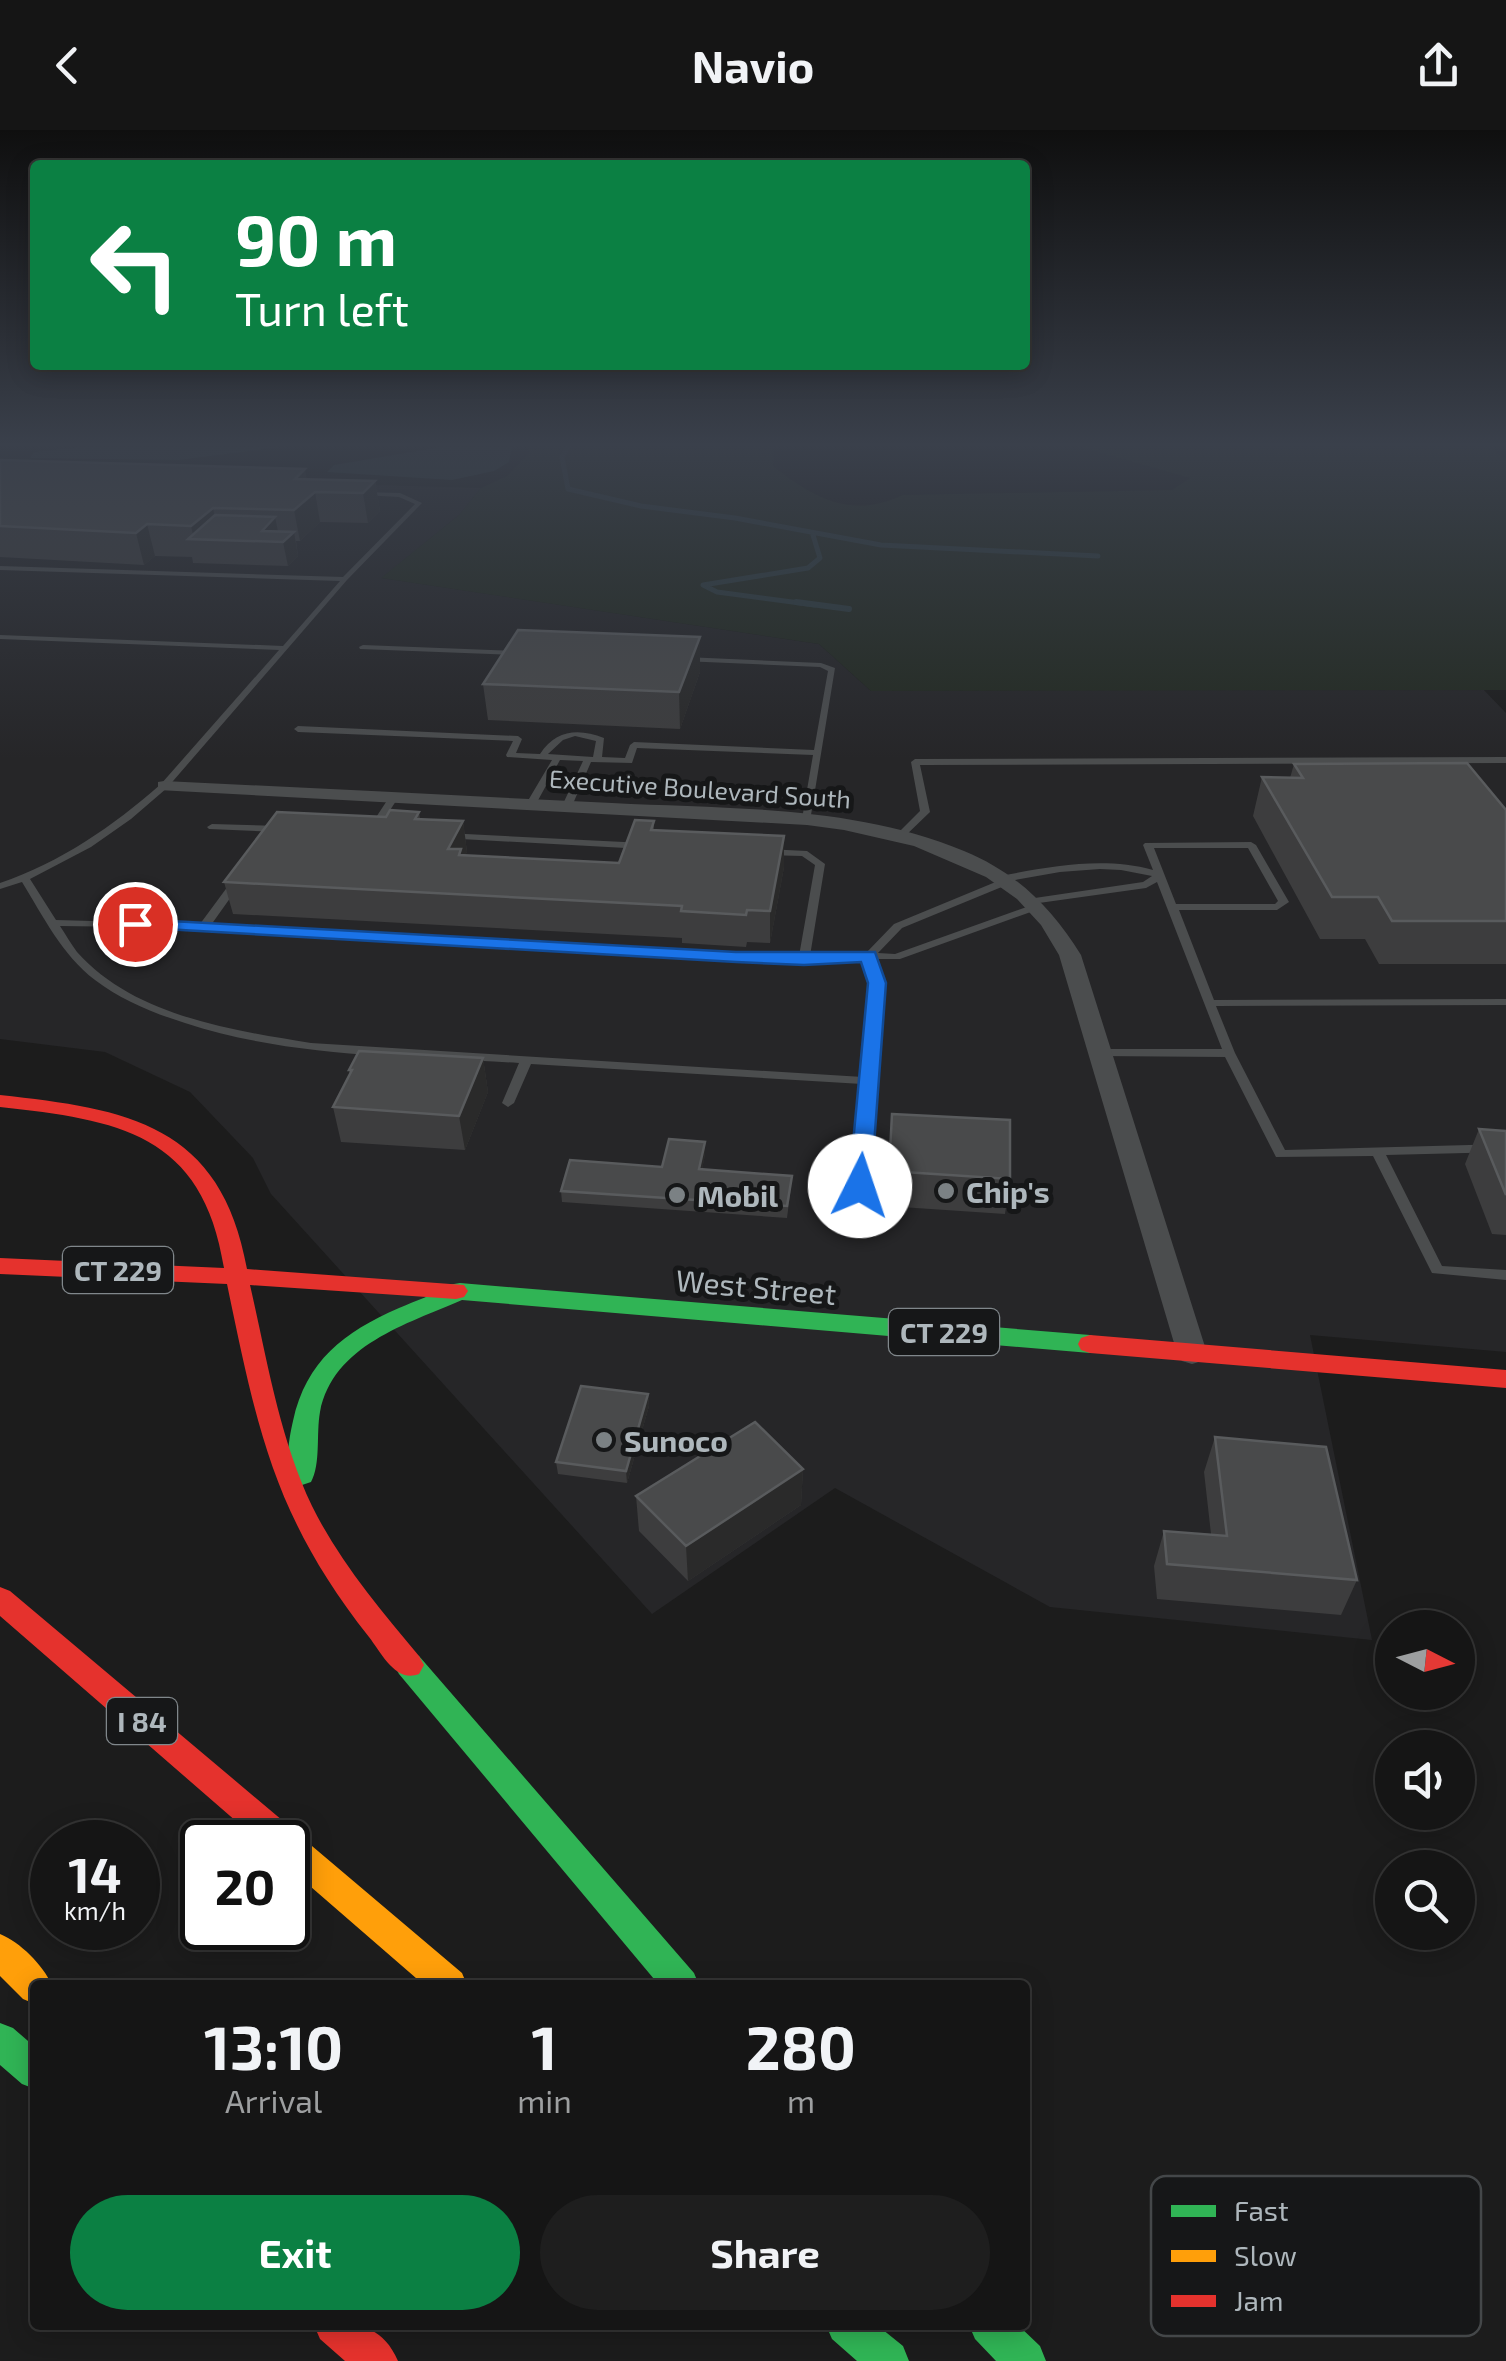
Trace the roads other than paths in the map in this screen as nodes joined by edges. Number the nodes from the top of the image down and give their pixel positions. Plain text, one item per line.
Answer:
1 (372, 551) edge
2 (0, 568) edge
3 (345, 579) junction
4 (0, 637) edge
5 (363, 647) dead end
6 (284, 648) junction
7 (530, 654) edge
8 (668, 658) edge
9 (298, 730) dead end
10 (818, 753) junction
11 (542, 757) junction
12 (557, 758) junction
13 (593, 759) junction
14 (1506, 760) edge
15 (164, 786) junction
16 (393, 798) junction
17 (531, 804) junction
18 (566, 806) junction
19 (807, 819) junction
20 (212, 827) dead end
21 (276, 829) junction
22 (294, 830) edge
23 (352, 832) edge
24 (370, 832) junction
25 (389, 833) edge
26 (426, 835) edge
27 (900, 836) junction
28 (265, 843) edge
29 (650, 846) edge
30 (746, 851) edge
31 (244, 871) edge
32 (1160, 875) junction
33 (25, 879) junction
34 (1003, 881) junction
35 (0, 886) edge
36 (1035, 904) junction
37 (1174, 907) junction
38 (53, 924) junction
39 (203, 928) junction
40 (868, 956) junction
41 (804, 960) junction
42 (1506, 1002) edge
43 (1210, 1003) junction
44 (1101, 1053) junction
45 (1230, 1053) junction
46 (526, 1060) junction
47 (868, 1081) junction
48 (0, 1101) edge
49 (508, 1103) dead end
50 (1506, 1148) edge
51 (1379, 1154) junction
52 (860, 1186) dead end
53 (0, 1266) edge
54 (237, 1274) junction
55 (1506, 1274) edge
56 (460, 1292) junction
57 (1192, 1353) junction
58 (1506, 1379) edge
59 (319, 1544) junction
60 (0, 1599) edge
61 (258, 1820) edge
62 (310, 1865) edge
63 (0, 1951) edge
64 (444, 1980) edge
65 (678, 1980) edge
66 (30, 1982) edge
67 (0, 2041) edge
68 (30, 2066) edge
69 (340, 2330) edge
70 (367, 2330) edge
71 (852, 2330) edge
72 (994, 2330) edge
73 (377, 2361) edge
74 (396, 2361) edge
75 (888, 2361) edge
76 (1025, 2361) edge

1 - 3 lane
2 - 3 lane
3 - 6 lane
4 - 6 lane
5 - 7 lane
6 - 15 lane
8 - 10 lane
9 - 11 lane
10 - 13 lane
10 - 19 lane
11 - 12 lane
11 - 13 lane
12 - 13 lane
12 - 17 lane
13 - 18 lane
14 - 27 lane
15 - 16 street, Executive Boulevard South
15 - 33 lane
16 - 17 street, Executive Boulevard South
16 - 24 lane
17 - 18 street, Executive Boulevard South
18 - 19 street, Executive Boulevard South
19 - 27 street, Executive Boulevard South
20 - 21 lane
21 - 22 lane
21 - 28 lane
23 - 24 lane
24 - 25 lane
26 - 29 lane
27 - 34 street, Executive Boulevard South
30 - 41 lane
31 - 39 lane
32 - 34 lane
32 - 36 lane
32 - 37 lane
32 - 37 lane
33 - 35 lane
33 - 38 lane
34 - 36 street, Executive Boulevard South
34 - 40 lane
36 - 40 lane
36 - 44 street, Executive Boulevard South
37 - 43 lane
38 - 39 lane
38 - 46 lane
39 - 41 lane
40 - 41 lane
40 - 47 lane
42 - 43 lane
43 - 45 lane
44 - 45 lane
44 - 57 street, Executive Boulevard South
45 - 51 lane
46 - 47 lane
46 - 49 lane
47 - 52 lane
48 - 54 main road
50 - 51 lane
51 - 55 lane
53 - 54 main road, West Street / CT 229
54 - 56 main road, West Street / CT 229
54 - 59 main road
56 - 57 main road, West Street / CT 229
56 - 59 main road
57 - 58 main road, West Street / CT 229
59 - 65 main road
60 - 61 main road, I 84
62 - 64 main road, I 84
63 - 66 main road
67 - 68 main road
69 - 73 main road
70 - 74 main road
71 - 75 main road
72 - 76 main road

